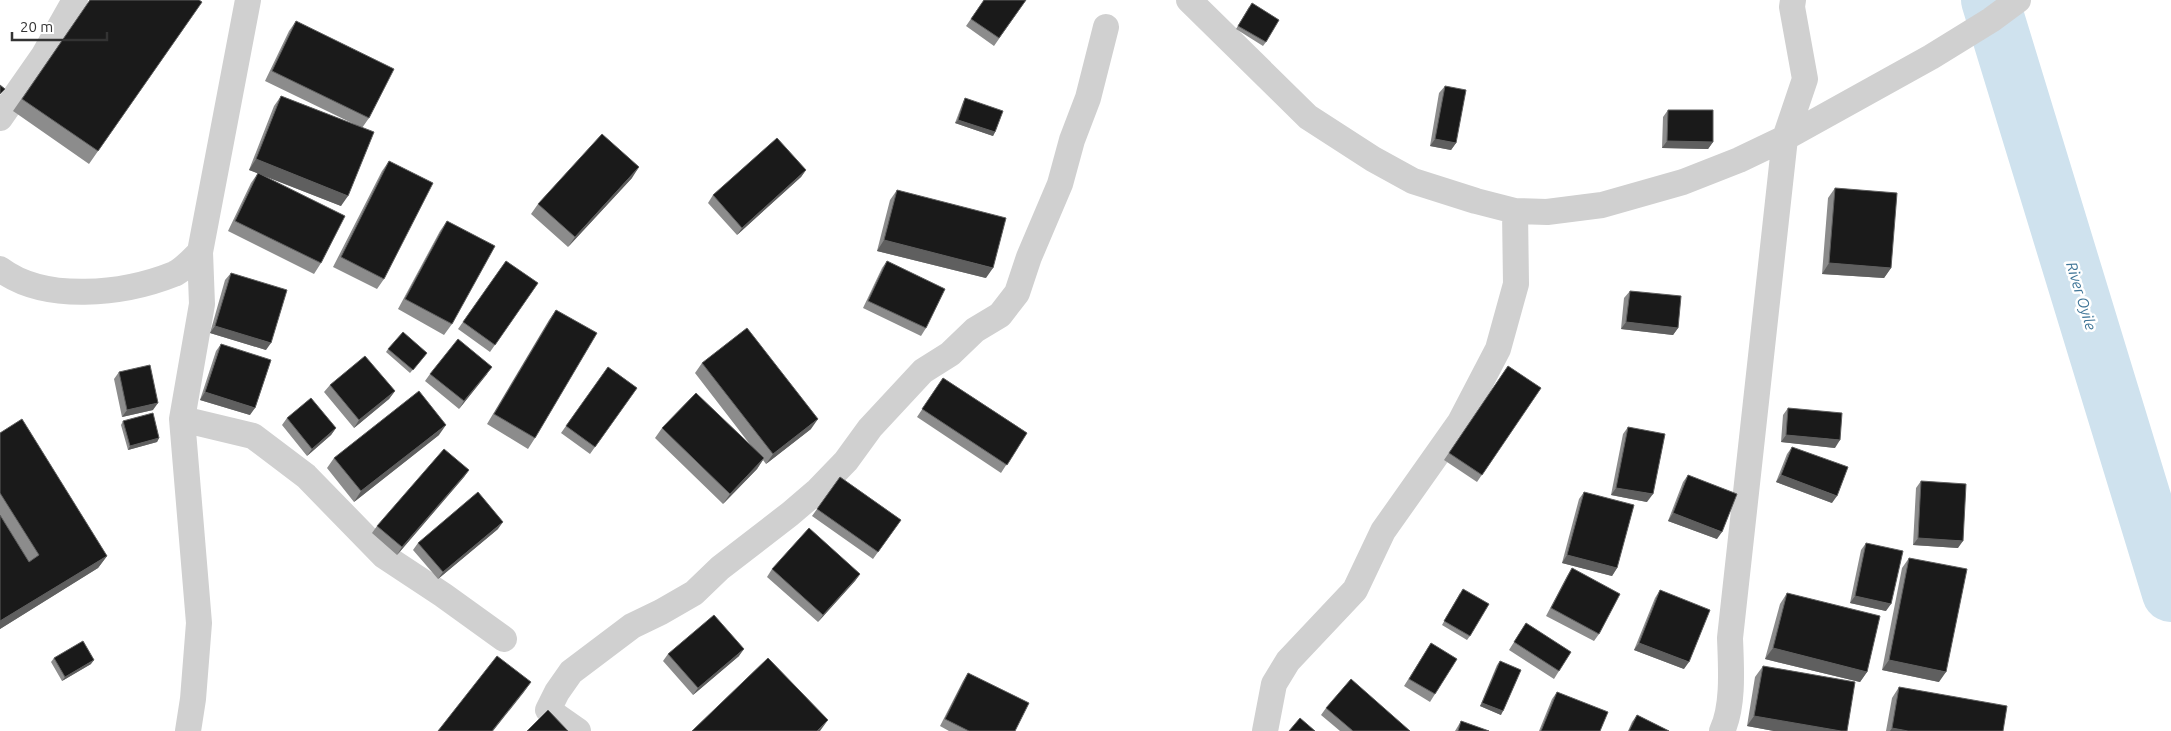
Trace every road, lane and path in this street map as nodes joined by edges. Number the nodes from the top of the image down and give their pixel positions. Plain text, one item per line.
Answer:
1 (76, 0) edge
2 (248, 0) edge
3 (1189, 0) edge
4 (1793, 0) edge
5 (2018, 0) edge
6 (1106, 27) dead end
7 (0, 118) edge
8 (1785, 138) junction
9 (1515, 211) junction
10 (200, 252) junction
11 (0, 269) edge
12 (182, 419) junction
13 (504, 639) dead end
14 (188, 731) edge
15 (578, 731) edge
16 (1265, 731) edge
17 (1722, 731) edge

1 - 7 street
2 - 10 street
3 - 9 street
4 - 8 street
5 - 8 street
6 - 15 street
8 - 9 street
8 - 17 street
9 - 16 street
10 - 11 street
10 - 12 street
12 - 13 street
12 - 14 street

